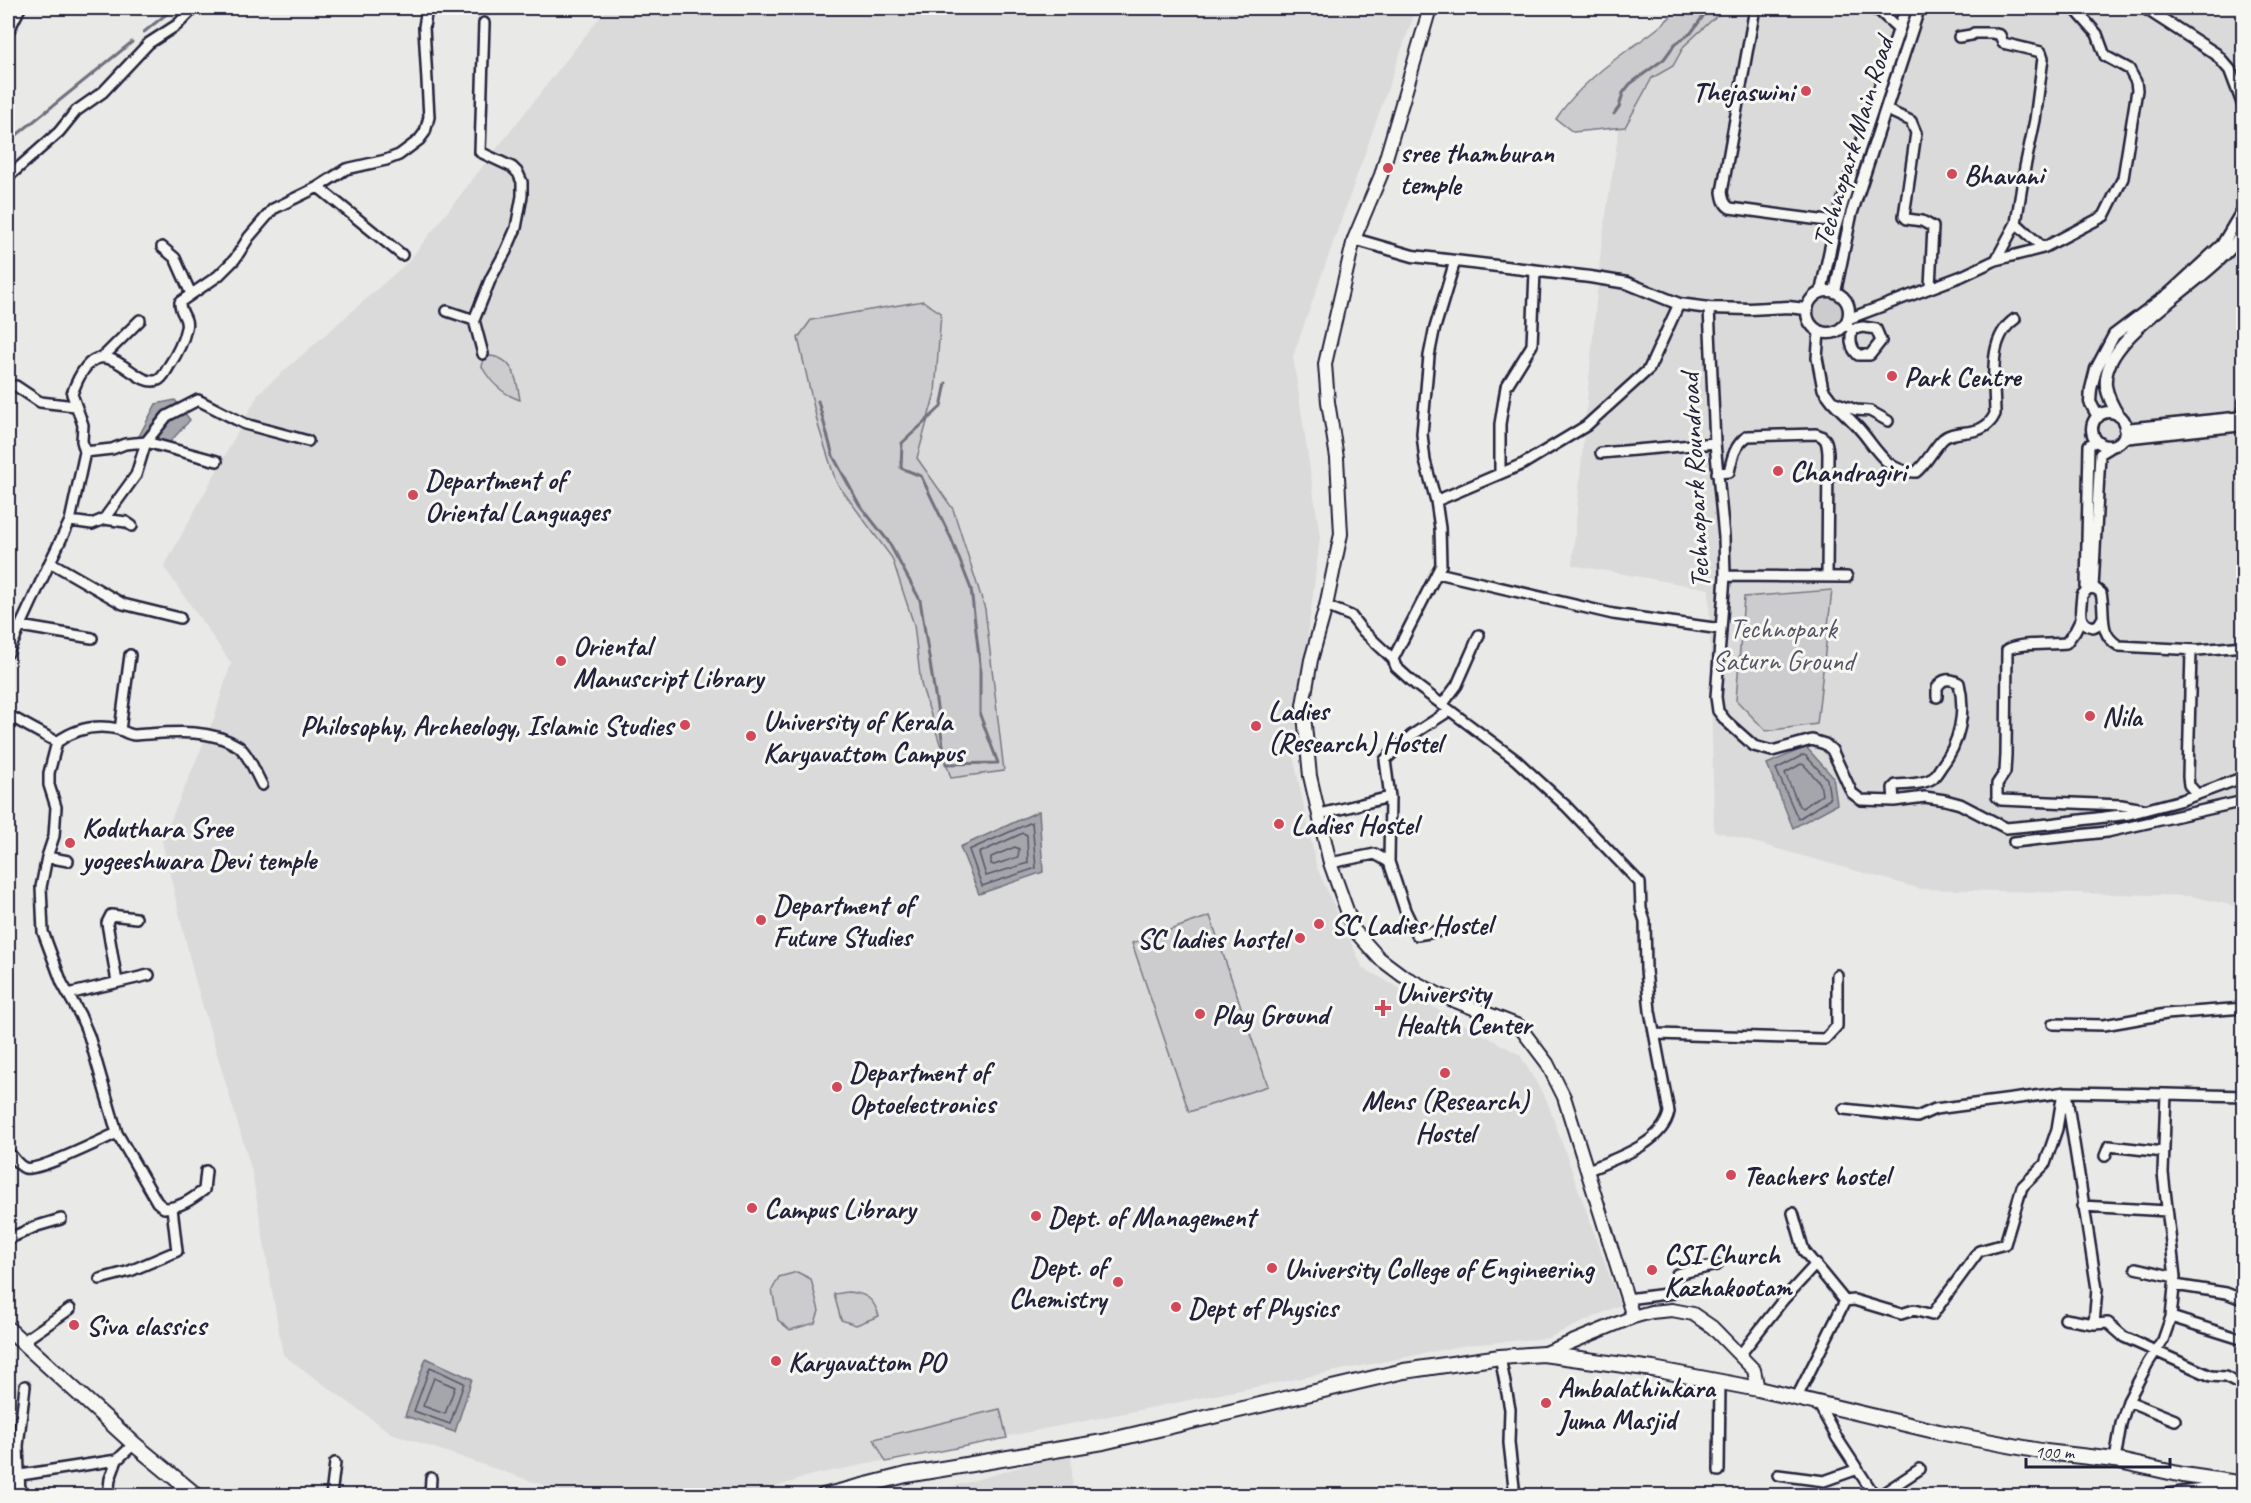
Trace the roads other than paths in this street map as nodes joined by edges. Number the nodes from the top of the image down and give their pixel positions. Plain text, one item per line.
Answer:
1 (20, 8) edge
2 (194, 8) edge
3 (427, 8) edge
4 (1430, 8) edge
5 (1755, 8) edge
6 (1863, 8) edge
7 (1907, 8) edge
8 (1919, 8) edge
9 (2074, 8) edge
10 (2145, 8) edge
11 (2154, 8) edge
12 (484, 22) dead end
13 (1899, 29) junction
14 (8, 32) edge
15 (1959, 37) dead end
16 (1888, 65) junction
17 (2244, 88) edge
18 (2244, 107) edge
19 (1887, 110) junction
20 (8, 177) edge
21 (318, 187) junction
22 (2244, 208) edge
23 (2016, 223) junction
24 (2244, 229) edge
25 (1834, 231) junction
26 (1354, 239) junction
27 (162, 247) dead end
28 (2043, 248) junction
29 (402, 255) dead end
30 (1996, 260) junction
31 (1455, 261) junction
32 (1535, 271) junction
33 (1930, 287) junction
34 (1821, 292) junction
35 (1834, 292) junction
36 (191, 294) junction
37 (1679, 304) junction
38 (1708, 308) junction
39 (1806, 309) junction
40 (447, 311) dead end
41 (2015, 319) dead end
42 (140, 320) dead end
43 (474, 320) junction
44 (1848, 324) junction
45 (1819, 332) junction
46 (483, 354) dead end
47 (103, 357) junction
48 (16, 386) dead end
49 (1832, 400) junction
50 (2244, 401) edge
51 (75, 406) junction
52 (2119, 416) junction
53 (2098, 417) junction
54 (2243, 418) edge
55 (1888, 421) dead end
56 (2244, 425) edge
57 (2124, 434) junction
58 (308, 441) dead end
59 (2097, 441) junction
60 (146, 442) junction
61 (1715, 443) junction
62 (2113, 446) junction
63 (85, 452) junction
64 (1601, 453) dead end
65 (216, 461) dead end
66 (1500, 473) junction
67 (1717, 473) junction
68 (1436, 501) junction
69 (104, 519) junction
70 (70, 521) junction
71 (132, 526) dead end
72 (50, 562) junction
73 (1438, 573) junction
74 (1725, 576) junction
75 (1827, 577) junction
76 (1847, 577) dead end
77 (2090, 589) junction
78 (1326, 606) junction
79 (180, 618) dead end
80 (2081, 619) junction
81 (2102, 619) junction
82 (20, 626) junction
83 (1721, 628) junction
84 (1479, 635) dead end
85 (92, 638) dead end
86 (2244, 646) edge
87 (2191, 650) junction
88 (8, 653) edge
89 (130, 655) dead end
90 (1394, 659) junction
91 (1937, 696) dead end
92 (1446, 708) junction
93 (8, 715) edge
94 (120, 730) junction
95 (57, 742) junction
96 (2244, 777) edge
97 (262, 785) dead end
98 (2196, 793) junction
99 (1390, 796) junction
100 (1894, 801) junction
101 (2244, 801) edge
102 (2143, 809) junction
103 (1320, 814) junction
104 (2014, 842) dead end
105 (47, 857) junction
106 (68, 861) dead end
107 (1389, 862) junction
108 (1330, 863) junction
109 (135, 918) dead end
110 (1452, 929) dead end
111 (149, 975) dead end
112 (1837, 975) dead end
113 (117, 982) junction
114 (68, 994) junction
115 (2244, 1008) edge
116 (2053, 1024) dead end
117 (1656, 1034) junction
118 (2066, 1092) junction
119 (2166, 1094) junction
120 (2244, 1096) edge
121 (1844, 1109) dead end
122 (117, 1133) junction
123 (2164, 1152) junction
124 (2105, 1156) dead end
125 (8, 1157) edge
126 (1588, 1170) junction
127 (206, 1171) dead end
128 (2083, 1206) junction
129 (172, 1208) junction
130 (2167, 1211) junction
131 (1793, 1213) dead end
132 (61, 1219) dead end
133 (8, 1239) edge
134 (1816, 1264) junction
135 (1717, 1265) dead end
136 (2136, 1268) dead end
137 (100, 1279) dead end
138 (2175, 1281) junction
139 (1627, 1299) junction
140 (2244, 1300) edge
141 (1845, 1301) junction
142 (70, 1309) dead end
143 (1633, 1317) junction
144 (2171, 1317) junction
145 (2065, 1319) dead end
146 (2094, 1324) junction
147 (8, 1329) edge
148 (2244, 1340) edge
149 (22, 1342) junction
150 (2156, 1350) junction
151 (1544, 1354) junction
152 (1740, 1355) junction
153 (1500, 1357) junction
154 (1720, 1382) junction
155 (2237, 1383) dead end
156 (25, 1386) dead end
157 (1758, 1389) junction
158 (1796, 1399) junction
159 (2128, 1401) junction
160 (1818, 1403) junction
161 (2175, 1420) dead end
162 (134, 1444) junction
163 (117, 1460) junction
164 (2115, 1460) junction
165 (335, 1463) dead end
166 (1858, 1469) junction
167 (1920, 1469) dead end
168 (1719, 1471) dead end
169 (19, 1475) junction
170 (1778, 1475) dead end
171 (8, 1477) edge
172 (431, 1479) dead end
173 (2242, 1484) edge
174 (20, 1496) edge
175 (108, 1496) edge
176 (197, 1496) edge
177 (331, 1496) edge
178 (430, 1496) edge
179 (823, 1496) edge
180 (1515, 1496) edge
181 (1877, 1496) edge
182 (2155, 1496) edge

1 - 14 street
2 - 20 street
3 - 21 street
4 - 26 main road
5 - 25 street
6 - 13 street
7 - 13 street, Technopark Main Road
7 - 16 street, Technopark Main Road
8 - 19 street, Technopark Main Road
9 - 28 street
10 - 18 street
11 - 17 street
12 - 43 street
13 - 16 street, Technopark Main Road
15 - 23 street
16 - 25 street, Technopark Main Road
19 - 33 street
19 - 35 street, Technopark Main Road
21 - 29 street
21 - 36 street
22 - 53 street
23 - 28 street
23 - 30 street
24 - 52 street
25 - 34 street, Technopark Main Road
26 - 31 street
26 - 78 main road
27 - 36 street
28 - 30 street
30 - 33 street
31 - 32 street
31 - 68 street
32 - 37 street
32 - 66 street
33 - 44 street
34 - 35 street, Technopark Main Road
34 - 39 street, Technopark Main Road
35 - 44 street, Technopark Main Road
36 - 47 street
37 - 38 street
37 - 66 street
38 - 39 street
38 - 61 street, Technopark Roundroad
39 - 45 street
40 - 43 street
41 - 49 street
42 - 47 street
43 - 46 street
44 - 45 street
45 - 49 street
47 - 51 street
48 - 51 street
49 - 55 street
50 - 54 street
51 - 63 street
52 - 53 street
52 - 57 street
53 - 59 street
54 - 57 street
56 - 57 street
57 - 62 street
58 - 60 street
59 - 62 street
59 - 77 street
60 - 63 street
60 - 65 street
60 - 69 street
61 - 64 street
61 - 67 street, Technopark Roundroad
62 - 77 street
63 - 70 street
66 - 68 street
67 - 74 street, Technopark Roundroad
67 - 75 street
68 - 73 street
69 - 70 street
69 - 71 street
70 - 72 street
72 - 79 street
72 - 82 street
73 - 83 street
73 - 90 street
74 - 75 street
74 - 83 street, Technopark Roundroad
75 - 76 street
77 - 80 street
77 - 81 street
78 - 90 street
78 - 103 main road
80 - 81 street
80 - 102 street
81 - 87 street
82 - 85 street
82 - 88 street
83 - 100 street, Technopark Roundroad
84 - 92 street
86 - 87 street
87 - 98 street
89 - 94 street
90 - 92 street
91 - 100 street
92 - 99 street
92 - 117 street
93 - 95 street
94 - 95 street
94 - 97 street
95 - 105 street
96 - 98 street, Technopark Roundroad
98 - 102 street, Technopark Roundroad
99 - 103 street
99 - 107 street
100 - 102 street, Technopark Roundroad
101 - 104 street
103 - 108 main road
105 - 106 street
105 - 114 street
107 - 108 street
107 - 110 street
108 - 126 main road
109 - 113 street
111 - 113 street
112 - 117 street
113 - 114 street
114 - 122 street
115 - 116 street
117 - 126 street
118 - 119 street
118 - 121 street
118 - 128 street
118 - 141 street
119 - 120 street
119 - 123 street
122 - 125 street
122 - 129 street
123 - 124 street
123 - 130 street
126 - 139 main road
127 - 129 street
128 - 130 street
128 - 146 street
129 - 137 street
130 - 138 street
131 - 134 street
132 - 133 street
134 - 141 street
134 - 152 street
135 - 139 street
136 - 138 street
138 - 140 street
138 - 144 street
139 - 143 main road
141 - 158 street
142 - 149 street
143 - 151 main road
143 - 152 main road
144 - 148 street
144 - 150 street
145 - 146 street
146 - 150 street
147 - 149 main road
149 - 162 main road
150 - 155 street
150 - 159 street
151 - 153 main road
151 - 154 main road
152 - 157 main road
153 - 179 main road
153 - 180 street
154 - 157 main road
154 - 168 street
156 - 169 street
157 - 158 main road
158 - 160 main road
159 - 161 street
159 - 164 street
160 - 164 main road
160 - 166 street
162 - 163 street
162 - 176 main road
163 - 169 street
163 - 175 street
164 - 173 main road
165 - 177 street
166 - 170 street
166 - 181 street
167 - 181 street
169 - 171 street
169 - 174 street
172 - 178 street
173 - 182 street

